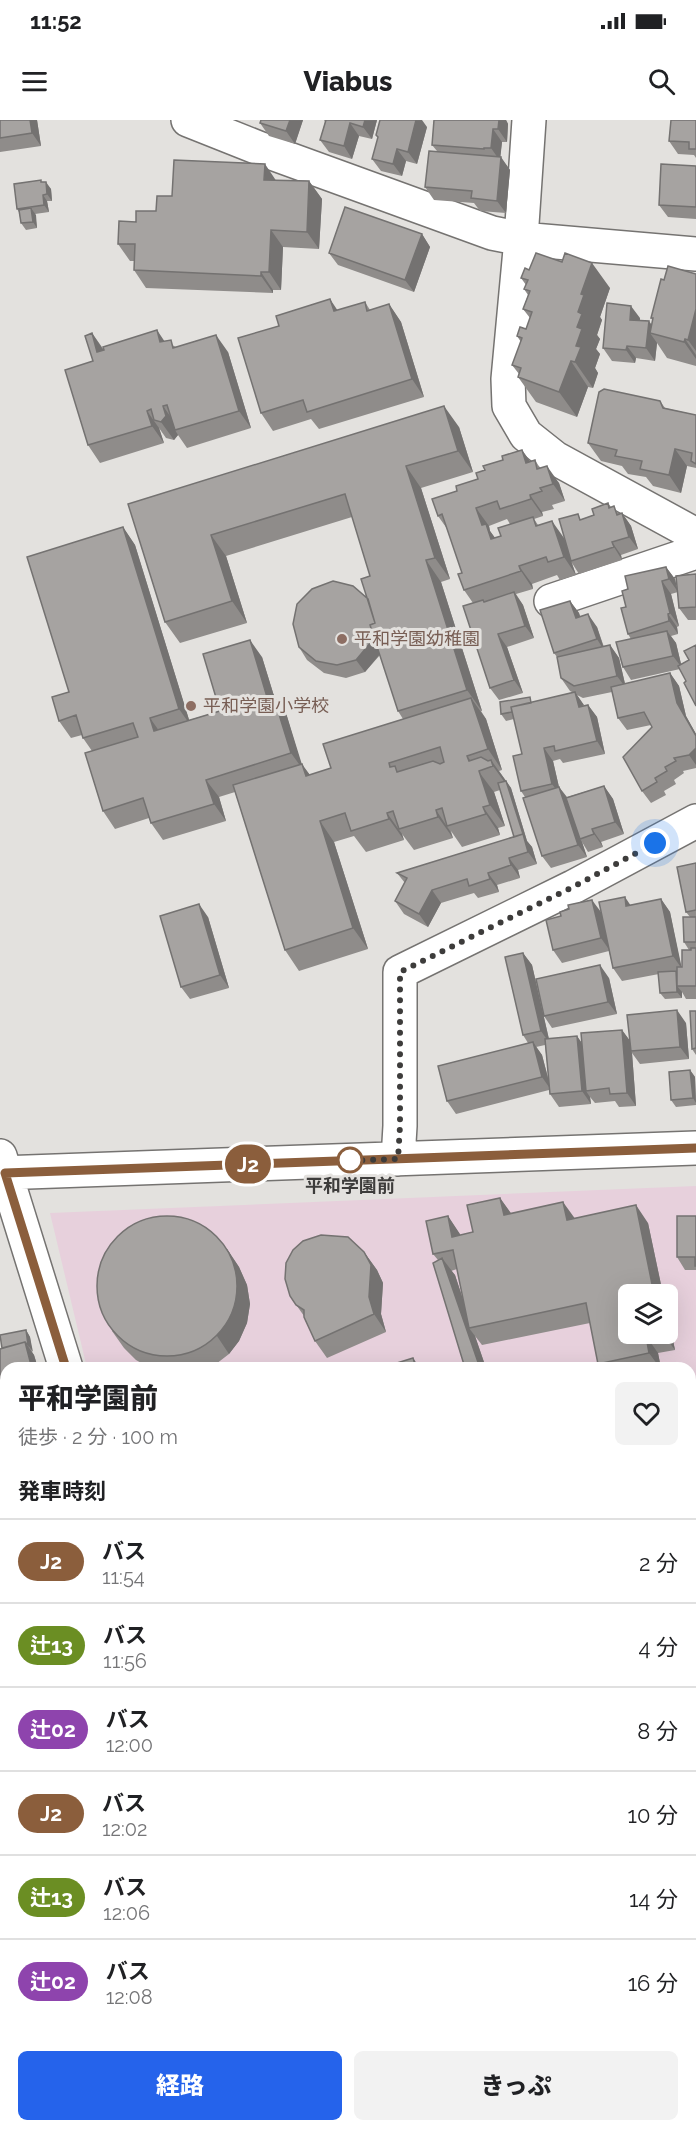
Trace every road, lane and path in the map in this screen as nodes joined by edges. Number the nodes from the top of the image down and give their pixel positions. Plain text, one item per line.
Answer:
1 (188, 120) edge
2 (529, 120) edge
3 (521, 239) junction
4 (696, 254) edge
5 (696, 535) edge
6 (696, 552) edge
7 (551, 601) dead end
8 (696, 821) edge
9 (696, 1148) edge
10 (398, 1159) junction
11 (2, 1167) edge
12 (64, 1362) edge

1 - 3 street
2 - 3 street
3 - 4 street
3 - 5 street
6 - 7 street
8 - 10 street
9 - 10 street
10 - 11 street
11 - 12 street

